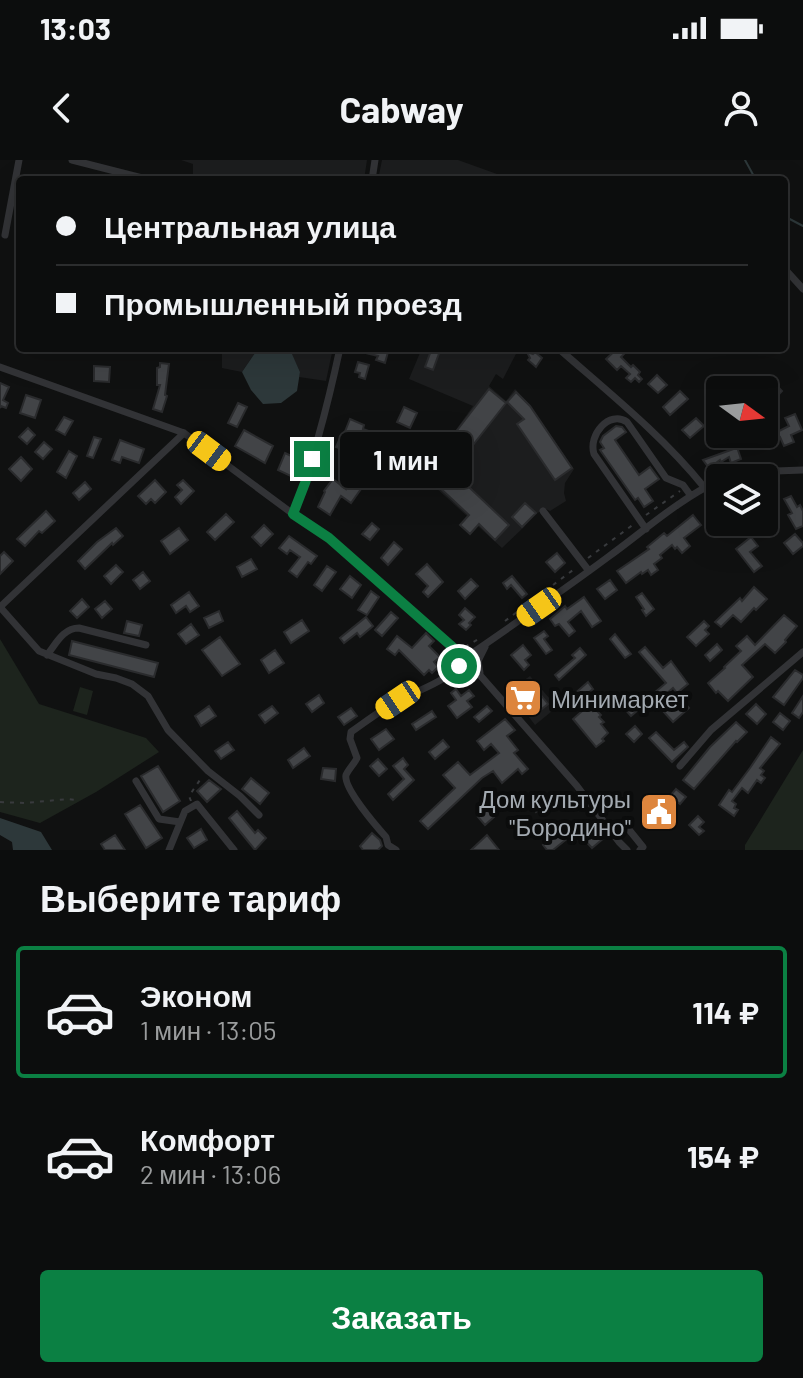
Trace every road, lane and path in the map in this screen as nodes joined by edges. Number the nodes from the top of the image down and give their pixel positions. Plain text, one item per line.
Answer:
1 (72, 160) edge
2 (16, 176) edge
3 (134, 176) edge
4 (5, 235) dead end
5 (788, 272) edge
6 (803, 289) edge
7 (339, 352) edge
8 (563, 352) edge
9 (0, 367) edge
10 (184, 433) junction
11 (803, 470) edge
12 (778, 471) edge
13 (684, 487) junction
14 (704, 487) joint
15 (691, 496) junction
16 (543, 511) dead end
17 (293, 514) junction
18 (640, 520) junction
19 (646, 529) junction
20 (582, 562) junction
21 (589, 571) junction
22 (0, 607) edge
23 (503, 623) dead end
24 (487, 638) junction
25 (146, 645) dead end
26 (462, 647) dead end
27 (803, 652) edge
28 (47, 655) junction
29 (465, 658) junction
30 (482, 678) junction
31 (680, 766) dead end
32 (208, 771) junction
33 (136, 781) dead end
34 (76, 800) dead end
35 (0, 802) edge
36 (194, 806) junction
37 (259, 815) dead end
38 (180, 822) junction
39 (610, 828) junction
40 (620, 846) edge
41 (169, 850) edge
42 (234, 850) edge
43 (396, 850) edge
44 (627, 850) edge
45 (640, 850) edge

1 - 3 street
2 - 4 street
5 - 6 street
7 - 17 street
8 - 14 street
9 - 10 street
10 - 17 street
10 - 22 street
11 - 12 street
13 - 15 street
13 - 18 path
13 - 18 street
14 - 15 street
15 - 19 street
16 - 20 street
17 - 29 street
18 - 19 street
18 - 20 path
19 - 21 street
20 - 21 street
20 - 23 path
21 - 24 street
22 - 28 street
24 - 26 path
24 - 29 street
24 - 30 street
25 - 28 street
27 - 31 street
28 - 32 street
29 - 30 street
29 - 43 street
30 - 39 street
32 - 36 path
32 - 37 street
33 - 38 street
34 - 35 path
36 - 38 street
36 - 42 street
38 - 41 street
39 - 40 street
39 - 45 street
40 - 44 street

